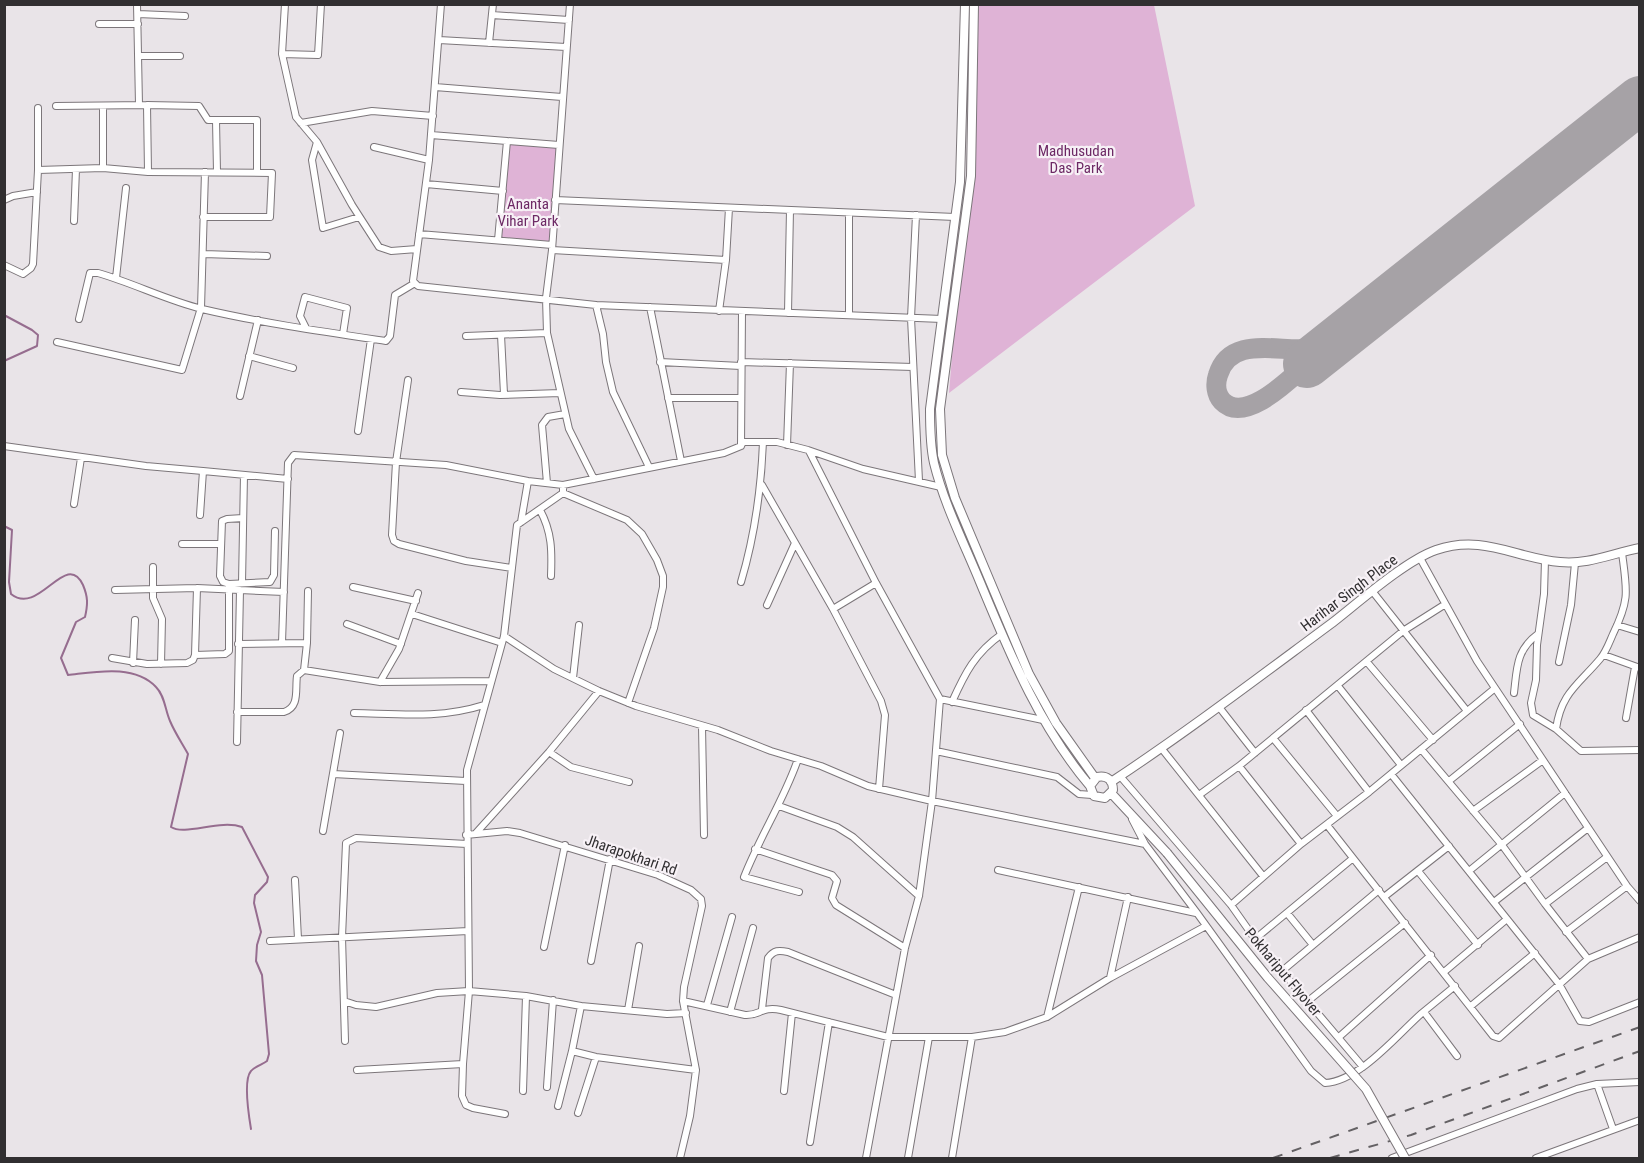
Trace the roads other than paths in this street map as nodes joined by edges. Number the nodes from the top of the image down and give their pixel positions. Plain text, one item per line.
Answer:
1 (137, 4) edge
2 (285, 4) edge
3 (321, 4) edge
4 (441, 4) edge
5 (493, 4) edge
6 (570, 4) edge
7 (965, 4) edge
8 (974, 4) edge
9 (138, 14) junction
10 (492, 15) junction
11 (185, 16) dead end
12 (569, 20) junction
13 (99, 24) dead end
14 (138, 24) junction
15 (439, 40) junction
16 (489, 43) junction
17 (566, 47) junction
18 (282, 54) junction
19 (138, 56) junction
20 (180, 56) dead end
21 (435, 87) junction
22 (562, 97) junction
23 (143, 105) junction
24 (56, 106) dead end
25 (103, 107) junction
26 (38, 108) dead end
27 (433, 116) junction
28 (216, 120) junction
29 (301, 123) junction
30 (431, 135) junction
31 (507, 141) junction
32 (317, 142) junction
33 (559, 145) junction
34 (374, 147) dead end
35 (429, 160) junction
36 (103, 168) junction
37 (76, 169) junction
38 (38, 170) junction
39 (148, 172) junction
40 (205, 172) junction
41 (217, 172) junction
42 (257, 172) junction
43 (426, 184) junction
44 (126, 188) dead end
45 (502, 191) junction
46 (37, 192) junction
47 (4, 200) edge
48 (555, 200) junction
49 (729, 208) junction
50 (790, 210) junction
51 (849, 213) junction
52 (916, 215) junction
53 (360, 217) junction
54 (955, 217) junction
55 (203, 218) junction
56 (74, 221) dead end
57 (419, 234) junction
58 (498, 240) junction
59 (552, 248) junction
60 (417, 249) junction
61 (204, 254) junction
62 (267, 256) dead end
63 (726, 260) junction
64 (4, 265) edge
65 (116, 278) junction
66 (415, 283) junction
67 (546, 298) junction
68 (596, 305) junction
69 (650, 307) junction
70 (201, 308) junction
71 (719, 311) junction
72 (742, 311) junction
73 (788, 313) junction
74 (849, 314) junction
75 (911, 318) junction
76 (79, 319) dead end
77 (942, 319) junction
78 (258, 320) junction
79 (306, 328) junction
80 (547, 333) junction
81 (343, 334) junction
82 (501, 335) junction
83 (466, 336) dead end
84 (371, 339) junction
85 (57, 342) dead end
86 (249, 356) junction
87 (660, 362) junction
88 (790, 363) junction
89 (741, 364) junction
90 (293, 368) dead end
91 (914, 368) junction
92 (408, 380) dead end
93 (460, 393) dead end
94 (560, 393) junction
95 (504, 394) junction
96 (240, 396) dead end
97 (741, 398) junction
98 (668, 399) junction
99 (565, 414) junction
100 (358, 431) dead end
101 (763, 442) junction
102 (787, 445) junction
103 (4, 446) edge
104 (741, 446) junction
105 (808, 450) junction
106 (81, 458) junction
107 (681, 461) junction
108 (396, 462) junction
109 (649, 467) junction
110 (203, 471) junction
111 (244, 475) junction
112 (288, 479) junction
113 (594, 479) junction
114 (528, 481) junction
115 (920, 481) junction
116 (547, 483) junction
117 (563, 485) junction
118 (762, 485) junction
119 (941, 487) junction
120 (563, 493) junction
121 (74, 504) dead end
122 (540, 510) junction
123 (200, 515) dead end
124 (243, 518) junction
125 (521, 522) junction
126 (275, 531) dead end
127 (795, 543) junction
128 (182, 544) dead end
129 (221, 544) junction
130 (1640, 548) edge
131 (1622, 553) junction
132 (1420, 558) junction
133 (1545, 560) junction
134 (1575, 563) junction
135 (153, 567) dead end
136 (512, 568) junction
137 (551, 576) dead end
138 (741, 582) dead end
139 (876, 583) junction
140 (229, 586) junction
141 (241, 587) junction
142 (353, 587) dead end
143 (197, 588) junction
144 (115, 590) dead end
145 (151, 590) junction
146 (308, 591) dead end
147 (284, 592) junction
148 (1372, 592) junction
149 (418, 593) dead end
150 (416, 601) junction
151 (1444, 604) junction
152 (767, 605) dead end
153 (833, 609) junction
154 (412, 614) junction
155 (135, 620) dead end
156 (347, 624) dead end
157 (579, 625) dead end
158 (1617, 625) junction
159 (1403, 631) junction
160 (1640, 632) edge
161 (1002, 634) junction
162 (1538, 634) junction
163 (503, 640) junction
164 (282, 643) junction
165 (307, 643) junction
166 (238, 644) junction
167 (402, 644) junction
168 (195, 655) junction
169 (1604, 655) junction
170 (112, 658) dead end
171 (1367, 662) junction
172 (1558, 662) dead end
173 (133, 663) junction
174 (161, 664) junction
175 (1637, 668) edge
176 (304, 670) junction
177 (573, 678) junction
178 (490, 681) junction
179 (381, 682) junction
180 (1338, 686) junction
181 (1494, 689) junction
182 (599, 691) junction
183 (1514, 693) dead end
184 (940, 699) junction
185 (952, 702) junction
186 (628, 703) junction
187 (484, 705) junction
188 (1219, 707) junction
189 (1306, 710) junction
190 (1467, 711) junction
191 (237, 712) junction
192 (354, 713) dead end
193 (1626, 718) dead end
194 (1043, 720) junction
195 (1520, 724) junction
196 (702, 726) junction
197 (1556, 729) junction
198 (339, 733) dead end
199 (1273, 738) junction
200 (1433, 740) junction
201 (237, 742) dead end
202 (1162, 749) junction
203 (1421, 749) junction
204 (1640, 750) edge
205 (549, 752) junction
206 (936, 752) junction
207 (1255, 753) junction
208 (798, 759) junction
209 (1543, 760) junction
210 (1401, 765) junction
211 (1239, 766) junction
212 (333, 774) junction
213 (1391, 774) junction
214 (1120, 776) junction
215 (466, 781) junction
216 (1449, 781) junction
217 (629, 782) dead end
218 (1111, 782) junction
219 (1092, 786) junction
220 (879, 789) junction
221 (1369, 792) junction
222 (1565, 793) junction
223 (1111, 794) junction
224 (1199, 795) junction
225 (932, 801) junction
226 (779, 806) junction
227 (1473, 811) junction
228 (1129, 812) junction
229 (1337, 816) junction
230 (1327, 825) junction
231 (1588, 828) junction
232 (323, 831) dead end
233 (475, 834) junction
234 (466, 835) junction
235 (704, 835) dead end
236 (467, 844) junction
237 (1145, 844) junction
238 (1301, 844) junction
239 (565, 845) junction
240 (1502, 845) junction
241 (1449, 846) junction
242 (755, 849) junction
243 (1607, 857) junction
244 (1352, 859) junction
245 (610, 860) junction
246 (998, 870) dead end
247 (1418, 871) junction
248 (1469, 871) junction
249 (1263, 876) junction
250 (1527, 877) junction
251 (295, 880) dead end
252 (1627, 886) junction
253 (1079, 887) junction
254 (1379, 890) junction
255 (800, 892) dead end
256 (919, 896) junction
257 (1128, 897) junction
258 (1384, 897) junction
259 (1640, 901) edge
260 (1494, 902) junction
261 (1231, 904) junction
262 (1545, 904) junction
263 (1197, 913) junction
264 (1287, 913) junction
265 (732, 917) dead end
266 (1507, 919) junction
267 (1405, 922) junction
268 (1206, 926) junction
269 (753, 928) dead end
270 (468, 932) junction
271 (1566, 932) junction
272 (342, 937) junction
273 (1640, 937) edge
274 (297, 939) junction
275 (1255, 939) junction
276 (270, 940) dead end
277 (1313, 945) junction
278 (1478, 945) junction
279 (639, 946) dead end
280 (544, 947) dead end
281 (905, 948) junction
282 (1535, 954) junction
283 (1431, 955) junction
284 (1588, 959) junction
285 (591, 961) dead end
286 (1282, 971) junction
287 (1444, 972) junction
288 (1110, 978) junction
289 (1559, 984) junction
290 (1455, 986) junction
291 (469, 991) junction
292 (896, 995) junction
293 (526, 996) junction
294 (553, 1000) junction
295 (344, 1001) junction
296 (683, 1001) junction
297 (1308, 1001) junction
298 (1640, 1002) edge
299 (707, 1005) junction
300 (581, 1006) junction
301 (1471, 1006) junction
302 (762, 1009) junction
303 (628, 1010) junction
304 (730, 1012) junction
305 (1424, 1012) junction
306 (686, 1013) junction
307 (792, 1013) junction
308 (1047, 1017) junction
309 (829, 1022) junction
310 (888, 1037) junction
311 (929, 1037) junction
312 (972, 1037) junction
313 (1339, 1037) junction
314 (345, 1041) dead end
315 (572, 1051) junction
316 (1457, 1056) dead end
317 (596, 1057) junction
318 (463, 1064) junction
319 (1363, 1067) junction
320 (357, 1070) dead end
321 (696, 1070) junction
322 (1640, 1082) edge
323 (1597, 1084) junction
324 (547, 1087) dead end
325 (523, 1091) dead end
326 (784, 1091) dead end
327 (558, 1106) dead end
328 (578, 1113) dead end
329 (505, 1114) dead end
330 (1640, 1120) edge
331 (1613, 1129) junction
332 (810, 1142) dead end
333 (680, 1158) edge
334 (866, 1158) edge
335 (908, 1158) edge
336 (952, 1158) edge
337 (1392, 1158) edge
338 (1405, 1158) edge
339 (1536, 1158) edge

1 - 9 street
2 - 18 street
3 - 18 street
4 - 15 street
5 - 10 street
6 - 12 street
7 - 54 main road
8 - 219 main road
9 - 11 street
9 - 14 street
10 - 12 street
10 - 16 street
12 - 17 street
13 - 14 street
14 - 19 street
15 - 16 street
15 - 21 street
16 - 17 street
17 - 22 street
18 - 29 street
19 - 20 street
19 - 23 street
21 - 22 street
21 - 27 street
22 - 33 street
23 - 25 street
23 - 28 street
23 - 39 street
24 - 25 street
25 - 36 street
26 - 38 street
27 - 29 street
27 - 30 street
28 - 41 street
28 - 42 street
29 - 32 street
30 - 31 street
30 - 35 street
31 - 33 street
31 - 45 street
32 - 53 street
32 - 53 street
33 - 48 street
34 - 35 street
35 - 43 street
36 - 37 street
36 - 39 street
37 - 38 street
37 - 56 street
38 - 46 street
39 - 40 street
40 - 41 street
40 - 55 street
41 - 42 street
42 - 55 street
43 - 45 street
43 - 57 street
44 - 65 street
45 - 58 street
46 - 47 street
46 - 64 street
48 - 49 street
48 - 59 street
49 - 50 street
49 - 63 street
50 - 51 street
50 - 73 street
51 - 52 street
51 - 74 street
52 - 54 street
52 - 75 street
53 - 60 street
54 - 77 main road
55 - 61 street
57 - 58 street
57 - 60 street
58 - 59 street
59 - 63 street
59 - 67 street
60 - 66 street
61 - 62 street
61 - 70 street
63 - 71 street
65 - 70 street
65 - 76 street
66 - 67 street
66 - 84 street
67 - 68 street
67 - 80 street
68 - 69 street
68 - 109 street
69 - 71 street
69 - 87 street
70 - 78 street
70 - 85 street
71 - 72 street
72 - 73 street
72 - 89 street
73 - 74 street
74 - 75 street
75 - 77 street
75 - 91 street
77 - 119 main road
78 - 79 street
78 - 86 street
79 - 81 street
79 - 81 street
80 - 82 street
80 - 94 street
81 - 84 street
82 - 83 street
82 - 95 street
84 - 100 street
86 - 90 street
86 - 96 street
87 - 89 street
87 - 98 street
88 - 89 street
88 - 91 street
88 - 102 street
89 - 97 street
91 - 115 street
92 - 108 street
93 - 95 street
94 - 95 street
94 - 99 street
97 - 98 street
97 - 104 street
98 - 107 street
99 - 113 street
99 - 116 street
101 - 102 street
101 - 104 street
101 - 118 street
102 - 105 street
103 - 106 street
104 - 107 street
105 - 115 street
105 - 139 street
106 - 110 street
106 - 121 street
107 - 109 street
108 - 112 street
108 - 114 street
108 - 136 street
109 - 113 street
110 - 111 street
110 - 123 street
111 - 112 street
111 - 124 street
112 - 147 street
113 - 117 street
114 - 116 street
114 - 125 street
115 - 119 street
116 - 117 street
117 - 120 street
118 - 127 street
118 - 138 street
119 - 161 main road
120 - 122 street
120 - 186 street
122 - 125 street
122 - 137 street
124 - 129 street
124 - 141 street
125 - 136 street
126 - 141 street
127 - 152 street
127 - 153 street
128 - 129 street
129 - 140 street
130 - 131 main road, Harihar Singh Place
131 - 134 main road, Harihar Singh Place
131 - 158 street
132 - 133 main road, Harihar Singh Place
132 - 148 main road, Harihar Singh Place
132 - 151 street
133 - 134 main road, Harihar Singh Place
133 - 162 street
134 - 172 street
135 - 145 street
136 - 163 street
139 - 153 street
139 - 184 street
140 - 141 street
140 - 143 street
140 - 168 street
141 - 147 street
141 - 166 street
142 - 150 street
143 - 145 street
143 - 168 street
144 - 145 street
145 - 174 street
146 - 165 street
147 - 164 street
148 - 159 street
148 - 188 main road, Harihar Singh Place
149 - 150 street
150 - 154 street
151 - 159 street
151 - 181 street
153 - 220 street
154 - 163 street
154 - 167 street
155 - 173 street
156 - 167 street
157 - 177 street
158 - 160 street
158 - 169 street
159 - 171 street
159 - 190 street
161 - 185 street
161 - 194 main road
162 - 183 street
162 - 197 street
163 - 177 street
163 - 178 street
164 - 165 street
164 - 166 street
165 - 176 street
166 - 191 street
167 - 179 street
168 - 174 street
169 - 175 street
169 - 197 street
170 - 173 street
171 - 180 street
171 - 200 street
173 - 174 street
175 - 193 street
176 - 179 street
176 - 191 street
177 - 182 street
178 - 179 street
178 - 187 street
180 - 189 street
180 - 210 street
181 - 190 street
181 - 195 street
182 - 186 street
182 - 205 street
184 - 185 street
184 - 206 street
185 - 194 street
186 - 196 street
187 - 192 street
187 - 215 street
188 - 202 main road, Harihar Singh Place
188 - 207 street
189 - 199 street
189 - 221 street
190 - 200 street
191 - 201 street
194 - 219 main road
195 - 209 street
195 - 216 street
196 - 208 street
196 - 235 street
197 - 204 street
198 - 212 street
199 - 207 street
199 - 229 street
200 - 203 street
202 - 214 main road, Harihar Singh Place
202 - 224 street
203 - 210 street
203 - 216 street
205 - 217 street
205 - 233 street
206 - 219 street
206 - 225 street
207 - 211 street
208 - 220 street
208 - 226 street
209 - 222 street
209 - 227 street
210 - 213 street
211 - 224 street
211 - 238 street
212 - 215 street
212 - 232 street
213 - 221 street
213 - 241 street
214 - 218 main road, Harihar Singh Place
214 - 261 street
215 - 234 street
216 - 227 street
218 - 219 main road
218 - 223 main road
219 - 223 main road
220 - 225 street
221 - 229 street
222 - 231 street
222 - 240 street
223 - 228 main road, Pokhariput Flyover
224 - 249 street
225 - 237 street
225 - 256 street
226 - 242 street
226 - 256 street
227 - 240 street
228 - 237 street
228 - 338 main road, Pokhariput Flyover, bridge
229 - 230 street
230 - 238 street
230 - 244 street
231 - 243 street
231 - 250 street
233 - 234 street, Jharapokhari Rd
233 - 239 street, Jharapokhari Rd
234 - 236 street
236 - 270 street
236 - 272 street
237 - 263 street
238 - 249 street
239 - 245 street, Jharapokhari Rd
239 - 280 street
240 - 248 street
240 - 250 street
241 - 247 street
241 - 248 street
242 - 255 street
242 - 281 street
243 - 252 street
243 - 262 street
244 - 254 street
244 - 264 street
245 - 285 street
245 - 296 street, Jharapokhari Rd
246 - 253 street
247 - 258 street
247 - 278 street
248 - 260 street
249 - 261 street
250 - 260 street
250 - 262 street
251 - 274 street
252 - 259 street
252 - 271 street
253 - 257 street
253 - 308 street
254 - 258 street
254 - 277 street
256 - 281 street
257 - 263 street
257 - 288 street
258 - 267 street
260 - 266 street
261 - 275 street
262 - 271 street
263 - 268 street
264 - 275 street
264 - 277 street
265 - 299 street
266 - 278 street
266 - 282 street
267 - 283 street
267 - 297 street
268 - 288 street
268 - 319 street
269 - 304 street
270 - 272 street
270 - 291 street
271 - 284 street
272 - 274 street
272 - 295 street
273 - 284 street
274 - 276 street
275 - 286 street
277 - 286 street
278 - 287 street
279 - 303 street
281 - 292 street
282 - 289 street
282 - 301 street
283 - 287 street
283 - 313 street
284 - 289 street
286 - 297 street
287 - 290 street
288 - 308 street
289 - 298 street
289 - 301 street
290 - 301 street
290 - 305 street
291 - 293 street
291 - 295 street
291 - 318 street
292 - 302 street
292 - 310 street
293 - 294 street
293 - 325 street
294 - 300 street
294 - 324 street
295 - 314 street
296 - 299 street
296 - 306 street, Jharapokhari Rd
297 - 313 street
299 - 304 street
300 - 303 street
300 - 315 street
302 - 304 street
302 - 307 street
303 - 306 street
305 - 316 street
305 - 319 street
306 - 321 street, Jharapokhari Rd
307 - 309 street
307 - 326 street
308 - 312 street
309 - 310 street
309 - 332 street
310 - 311 street
310 - 334 street
311 - 312 street
311 - 335 street
312 - 336 street
313 - 319 street
315 - 317 street
315 - 327 street
317 - 321 street
317 - 328 street
318 - 320 street
318 - 329 street
321 - 333 street, Jharapokhari Rd
322 - 323 street
323 - 331 street
323 - 337 street
330 - 331 street
331 - 339 street

